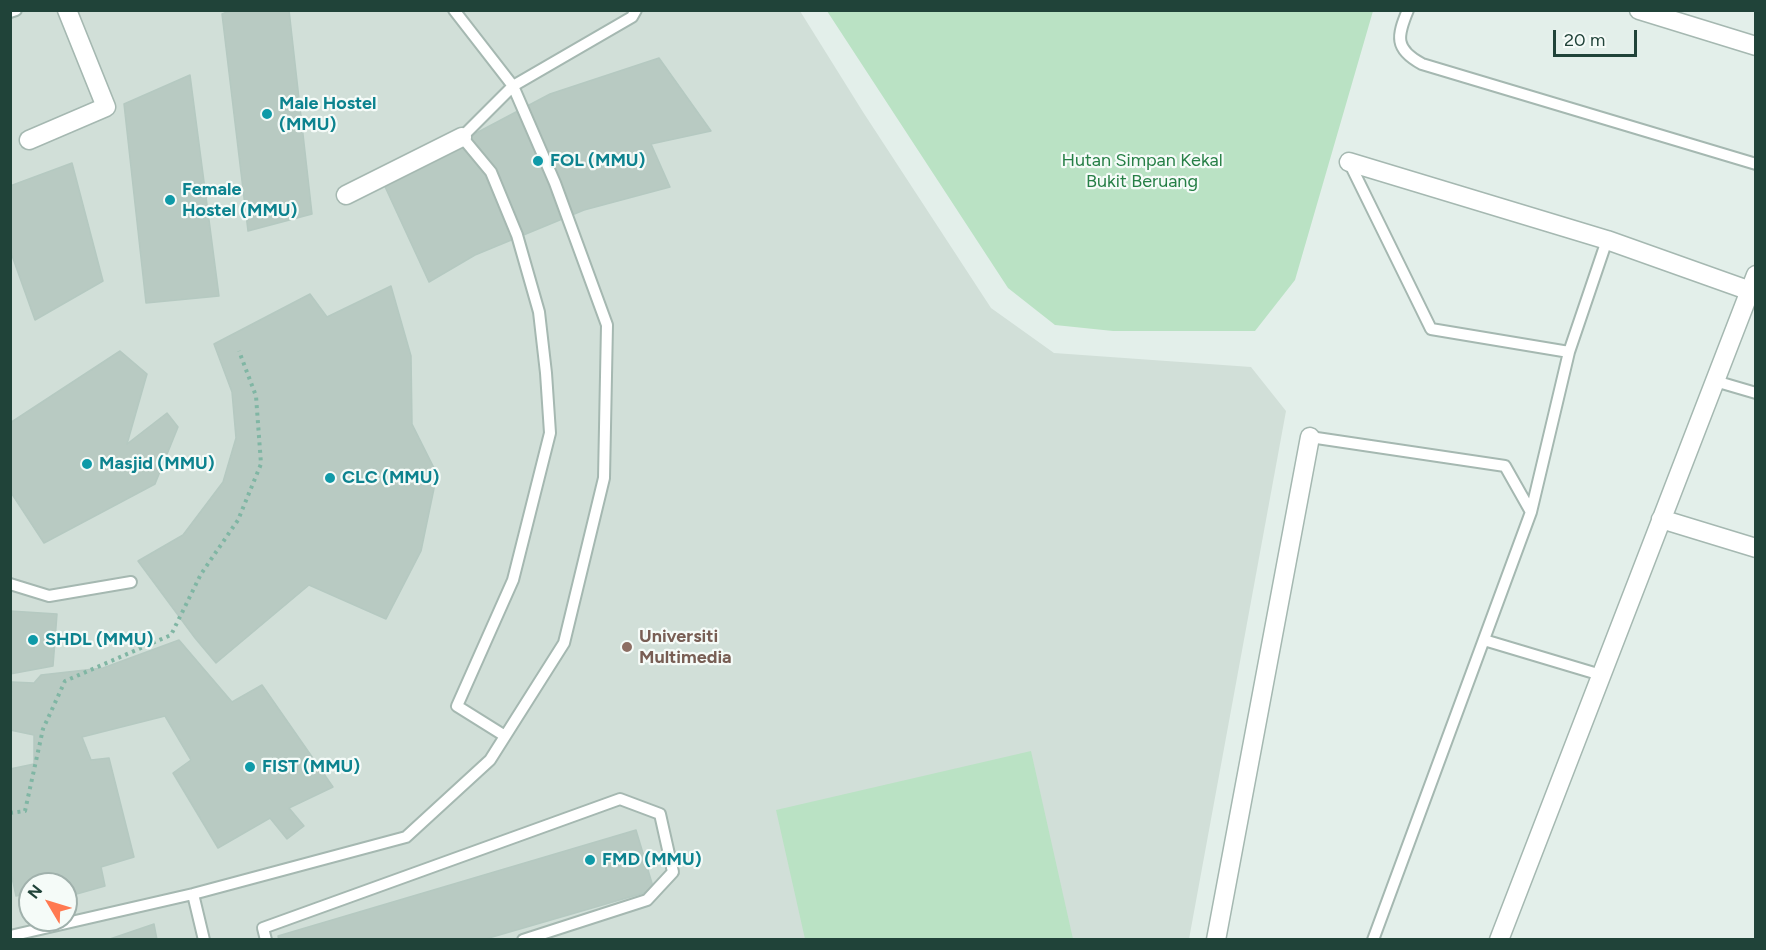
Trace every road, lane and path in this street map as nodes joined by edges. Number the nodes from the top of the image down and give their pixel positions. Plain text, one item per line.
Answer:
1 (16, 10) edge
2 (67, 10) edge
3 (454, 10) edge
4 (636, 10) edge
5 (1408, 10) edge
6 (1639, 10) edge
7 (10, 12) edge
8 (1755, 46) edge
9 (513, 86) junction
10 (462, 137) junction
11 (29, 140) dead end
12 (1349, 162) joint
13 (1755, 164) edge
14 (346, 195) dead end
15 (1607, 240) junction
16 (1753, 287) edge
17 (239, 351) dead end
18 (1569, 352) junction
19 (1715, 381) junction
20 (1755, 393) edge
21 (1310, 437) joint
22 (1531, 512) junction
23 (1662, 519) junction
24 (1755, 548) edge
25 (131, 582) dead end
26 (10, 584) edge
27 (1484, 640) junction
28 (1601, 675) junction
29 (505, 736) junction
30 (10, 813) edge
31 (193, 894) junction
32 (10, 936) edge
33 (204, 939) edge
34 (267, 939) edge
35 (523, 939) edge
36 (1216, 939) edge
37 (1373, 939) edge
38 (1499, 939) edge

1 - 7 lane
2 - 11 street
3 - 9 lane
4 - 9 lane
5 - 13 lane
6 - 8 street
9 - 10 lane
9 - 29 lane
10 - 14 street
10 - 29 lane
12 - 15 street
12 - 18 lane
15 - 16 street
15 - 18 lane
16 - 19 street
17 - 30 path
18 - 22 lane
19 - 20 lane
19 - 23 street
21 - 22 lane
21 - 36 street
22 - 27 lane
23 - 24 street
23 - 28 street
25 - 26 lane
27 - 28 lane
27 - 37 lane
28 - 38 street
29 - 31 lane
31 - 32 lane
31 - 33 lane
34 - 35 lane

